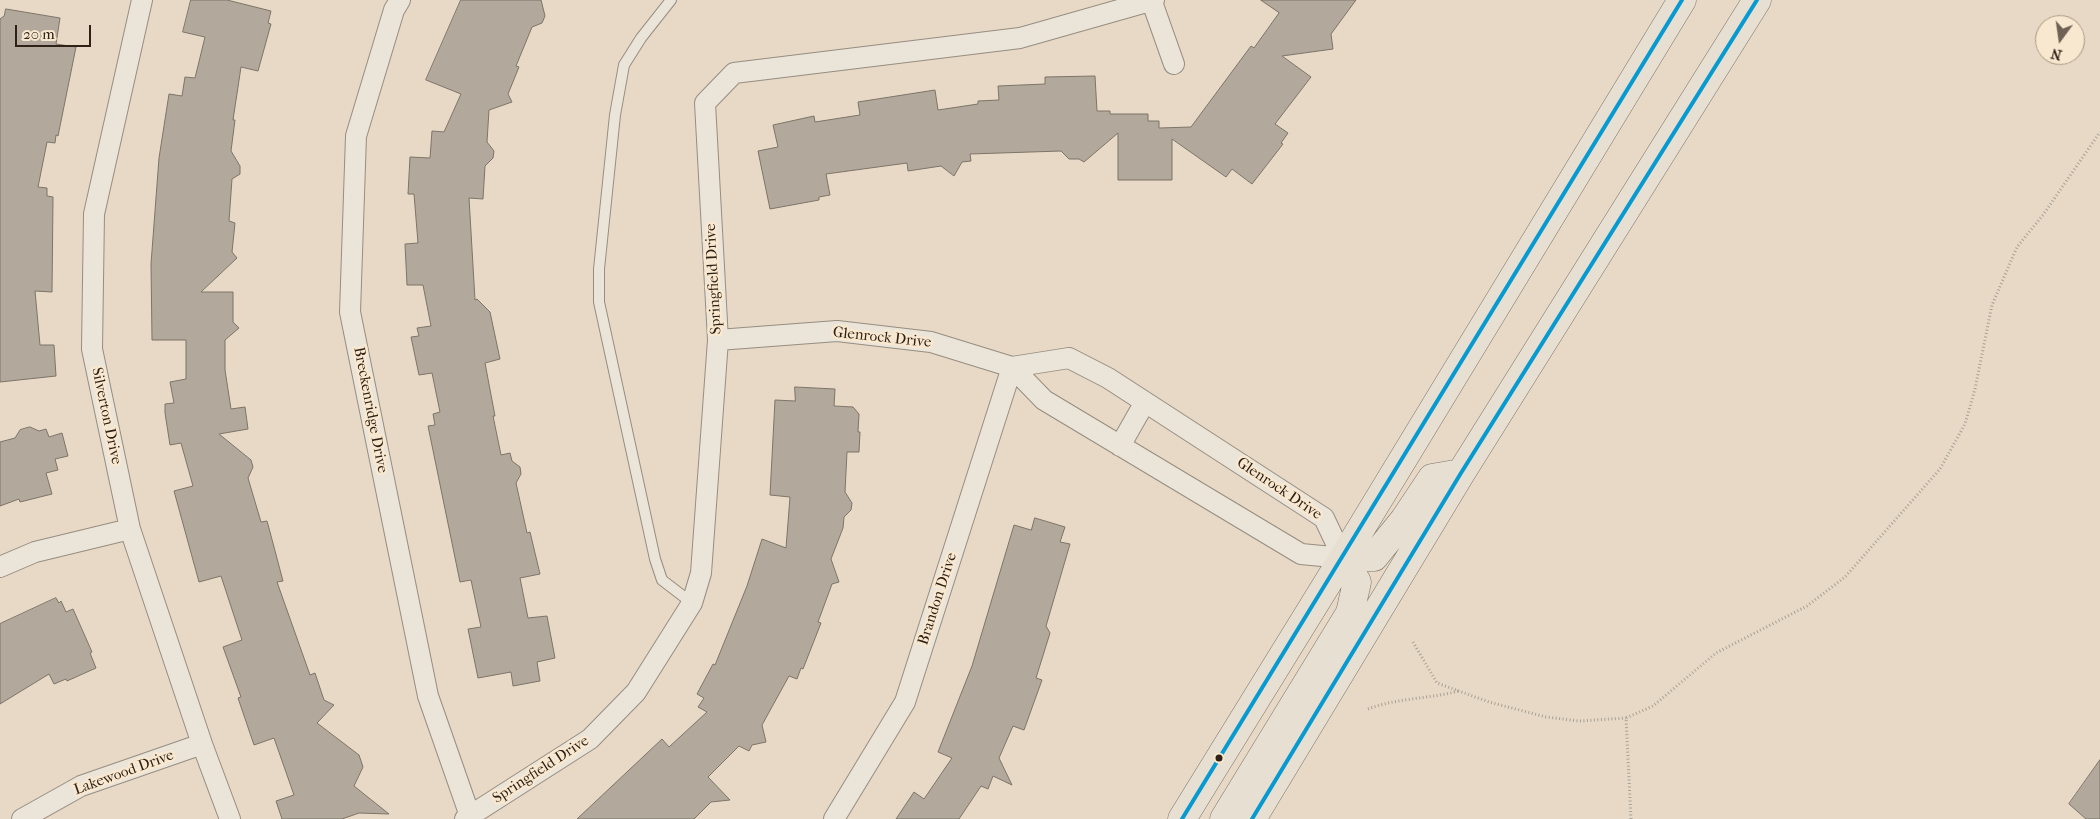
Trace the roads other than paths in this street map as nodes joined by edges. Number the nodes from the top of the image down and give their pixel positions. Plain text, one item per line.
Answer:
1 (142, 0) edge
2 (400, 0) edge
3 (671, 0) edge
4 (1682, 0) edge
5 (1757, 0) edge
6 (1153, 1) edge
7 (1174, 64) dead end
8 (718, 340) junction
9 (1012, 367) junction
10 (1145, 402) junction
11 (1120, 446) junction
12 (1461, 473) junction
13 (130, 529) junction
14 (1343, 558) junction
15 (0, 567) edge
16 (692, 603) junction
17 (202, 744) junction
18 (467, 818) edge
19 (22, 819) edge
20 (230, 819) edge
21 (834, 819) edge
22 (1182, 819) edge
23 (1224, 819) edge
24 (1252, 819) edge

1 - 13 street, Silverton Drive
2 - 18 street, Breckenridge Drive
3 - 16 lane
4 - 14 main road
5 - 12 main road
6 - 7 street
6 - 8 street, Springfield Drive
8 - 9 street, Glenrock Drive
8 - 16 street, Springfield Drive
9 - 10 street, Glenrock Drive
9 - 11 street, Glenrock Drive
9 - 21 street, Brandon Drive
10 - 11 street
10 - 14 street, Glenrock Drive
11 - 14 street, Glenrock Drive
12 - 14 main road
12 - 24 main road
13 - 15 street
13 - 17 street, Silverton Drive
14 - 22 main road
14 - 23 main road
16 - 18 street, Springfield Drive
17 - 19 street, Lakewood Drive
17 - 20 street, Silverton Drive

